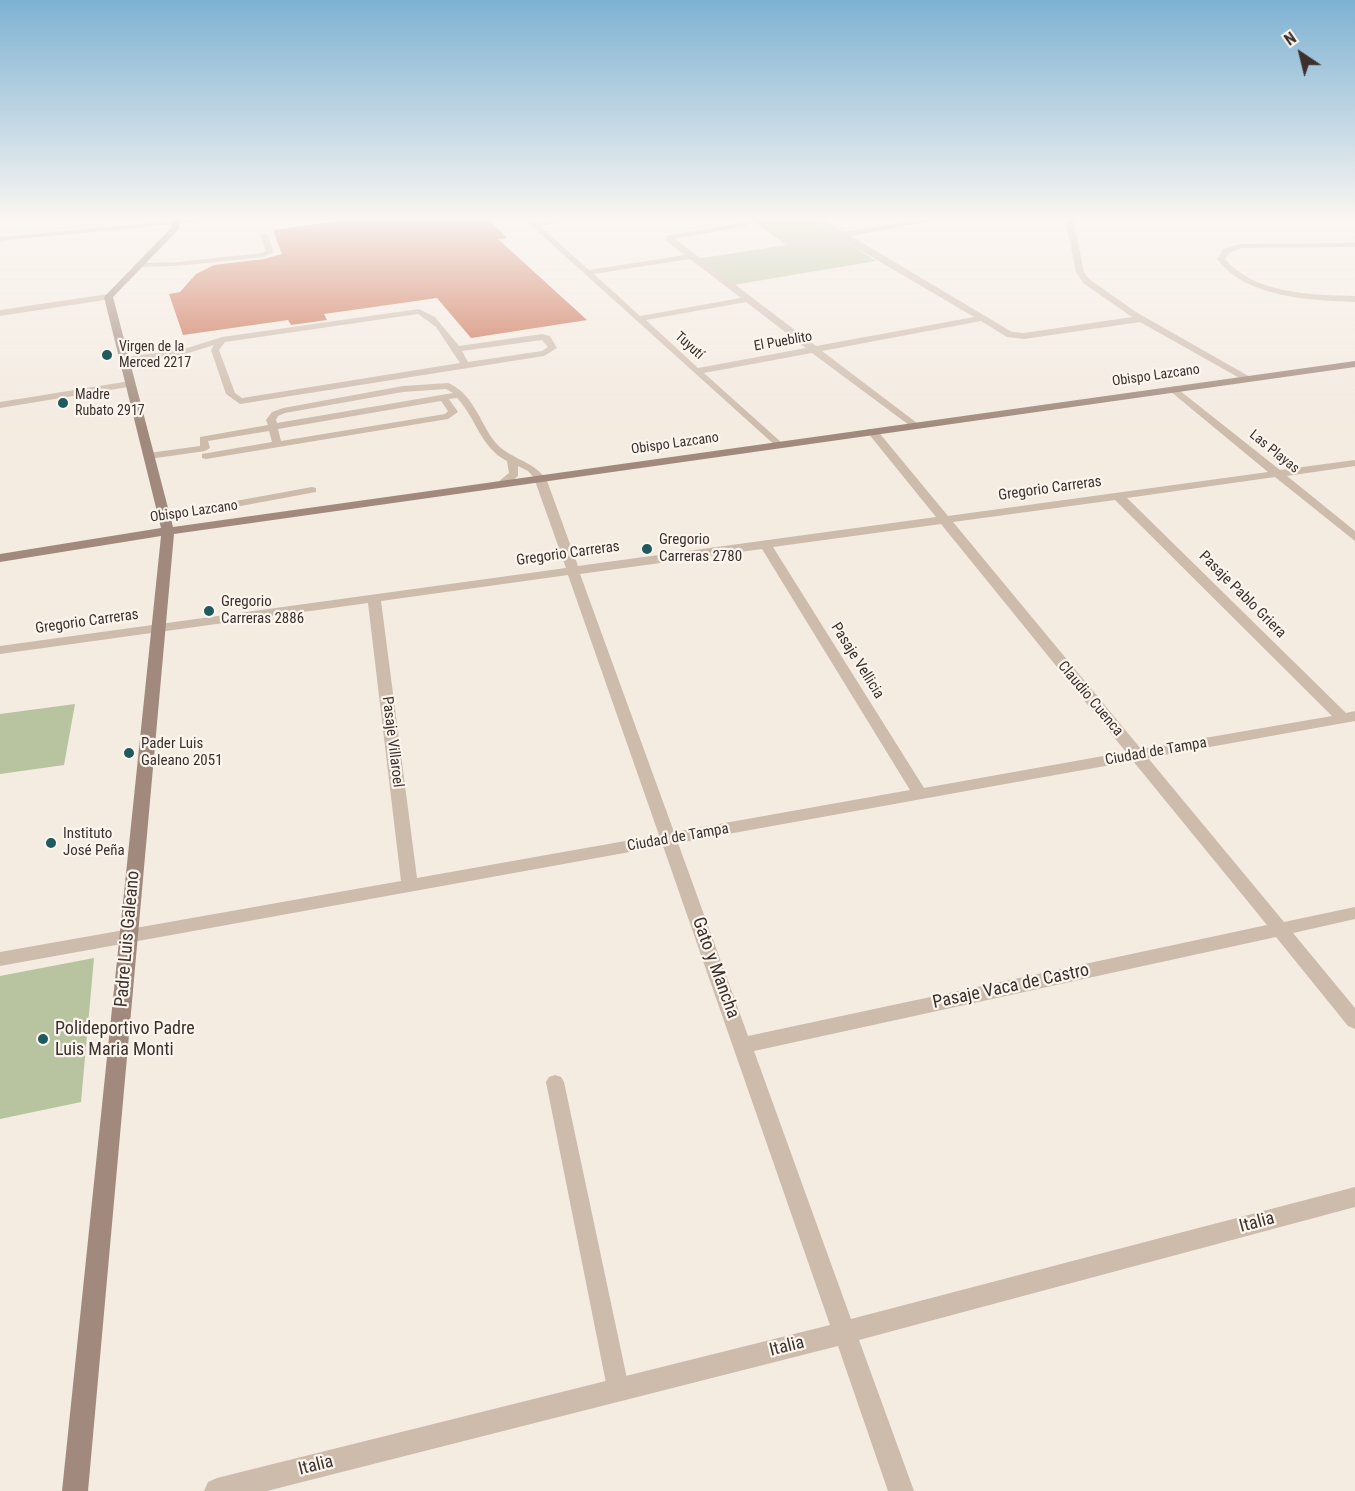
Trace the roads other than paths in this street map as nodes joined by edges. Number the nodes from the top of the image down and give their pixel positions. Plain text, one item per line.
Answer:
1 (116, 289) edge
2 (604, 289) edge
3 (735, 289) edge
4 (930, 289) edge
5 (1098, 289) edge
6 (1277, 289) edge
7 (108, 297) junction
8 (748, 299) junction
9 (1355, 299) edge
10 (0, 313) edge
11 (638, 319) junction
12 (980, 319) junction
13 (1140, 319) junction
14 (222, 340) junction
15 (457, 349) junction
16 (813, 350) junction
17 (218, 359) junction
18 (124, 363) junction
19 (1355, 364) edge
20 (465, 365) junction
21 (697, 371) junction
22 (1247, 378) junction
23 (355, 382) junction
24 (130, 384) junction
25 (1174, 389) junction
26 (361, 395) junction
27 (459, 395) junction
28 (444, 398) junction
29 (0, 405) edge
30 (912, 425) junction
31 (272, 428) junction
32 (872, 431) junction
33 (278, 442) junction
34 (778, 445) junction
35 (149, 456) junction
36 (206, 456) dead end
37 (512, 460) junction
38 (1355, 463) edge
39 (1276, 474) junction
40 (540, 478) junction
41 (502, 484) junction
42 (312, 490) dead end
43 (1118, 496) junction
44 (219, 507) dead end
45 (942, 520) junction
46 (168, 531) junction
47 (1355, 537) edge
48 (766, 545) junction
49 (0, 558) edge
50 (573, 570) junction
51 (374, 599) junction
52 (158, 629) junction
53 (0, 650) edge
54 (1349, 717) edge
55 (1137, 755) junction
56 (921, 795) junction
57 (667, 839) junction
58 (410, 886) junction
59 (1355, 913) edge
60 (1279, 929) junction
61 (128, 937) junction
62 (0, 959) edge
63 (1355, 1021) edge
64 (743, 1045) junction
65 (555, 1082) dead end
66 (1355, 1197) edge
67 (843, 1333) junction
68 (618, 1388) junction
69 (75, 1491) edge
70 (217, 1491) edge
71 (901, 1491) edge

1 - 7 main road
2 - 11 street, Tuyutí
3 - 8 street
4 - 12 street
5 - 13 street
6 - 9 street
7 - 10 street
7 - 18 main road
8 - 11 street
8 - 16 street
11 - 21 street, Tuyutí
12 - 13 street
12 - 16 street, El Pueblito
13 - 22 street
14 - 15 lane
14 - 17 lane
14 - 18 lane
15 - 20 lane
15 - 20 lane
16 - 21 street, El Pueblito
16 - 30 street
17 - 18 lane
17 - 23 lane
18 - 24 main road
19 - 22 main road, Obispo Lazcano
20 - 23 lane
21 - 34 street, Tuyutí
22 - 25 main road, Obispo Lazcano
23 - 26 lane
24 - 29 street
24 - 35 main road
25 - 30 main road, Obispo Lazcano
25 - 39 street, Las Playas
26 - 27 lane
26 - 31 lane
27 - 28 lane
27 - 37 lane
28 - 31 lane
28 - 33 lane
30 - 32 main road, Obispo Lazcano
31 - 33 lane
31 - 35 lane
32 - 34 main road, Obispo Lazcano
32 - 45 street, Claudio Cuenca
33 - 36 lane
34 - 40 main road, Obispo Lazcano
35 - 46 main road
37 - 40 lane
37 - 41 lane
38 - 39 street, Gregorio Carreras
39 - 43 street, Gregorio Carreras
39 - 47 street, Las Playas
40 - 41 main road, Obispo Lazcano
40 - 50 street, Gato y Mancha
41 - 46 main road, Obispo Lazcano
42 - 44 lane
43 - 45 street, Gregorio Carreras
43 - 54 street, Pasaje Pablo Griera
45 - 48 street, Gregorio Carreras
45 - 55 street, Claudio Cuenca
46 - 49 main road, Obispo Lazcano
46 - 52 main road, Padre Luis Galeano
48 - 50 street, Gregorio Carreras
48 - 56 street, Pasaje Vellicia
50 - 51 street, Gregorio Carreras
50 - 57 street, Gato y Mancha
51 - 52 street, Gregorio Carreras
51 - 58 street, Pasaje Villaroel
52 - 53 street, Gregorio Carreras
52 - 61 main road, Padre Luis Galeano
54 - 55 street, Ciudad de Tampa
55 - 56 street, Ciudad de Tampa
55 - 60 street, Claudio Cuenca
56 - 57 street, Ciudad de Tampa
57 - 58 street, Ciudad de Tampa
57 - 64 street, Gato y Mancha
58 - 61 street, Ciudad de Tampa
59 - 60 street, Pasaje Vaca de Castro
60 - 63 street, Claudio Cuenca
60 - 64 street, Pasaje Vaca de Castro
61 - 62 street, Ciudad de Tampa
61 - 69 main road, Padre Luis Galeano
64 - 67 street, Gato y Mancha
65 - 68 lane
66 - 67 street, Italia
67 - 68 street, Italia
67 - 71 street, Gato y Mancha
68 - 70 street, Italia

